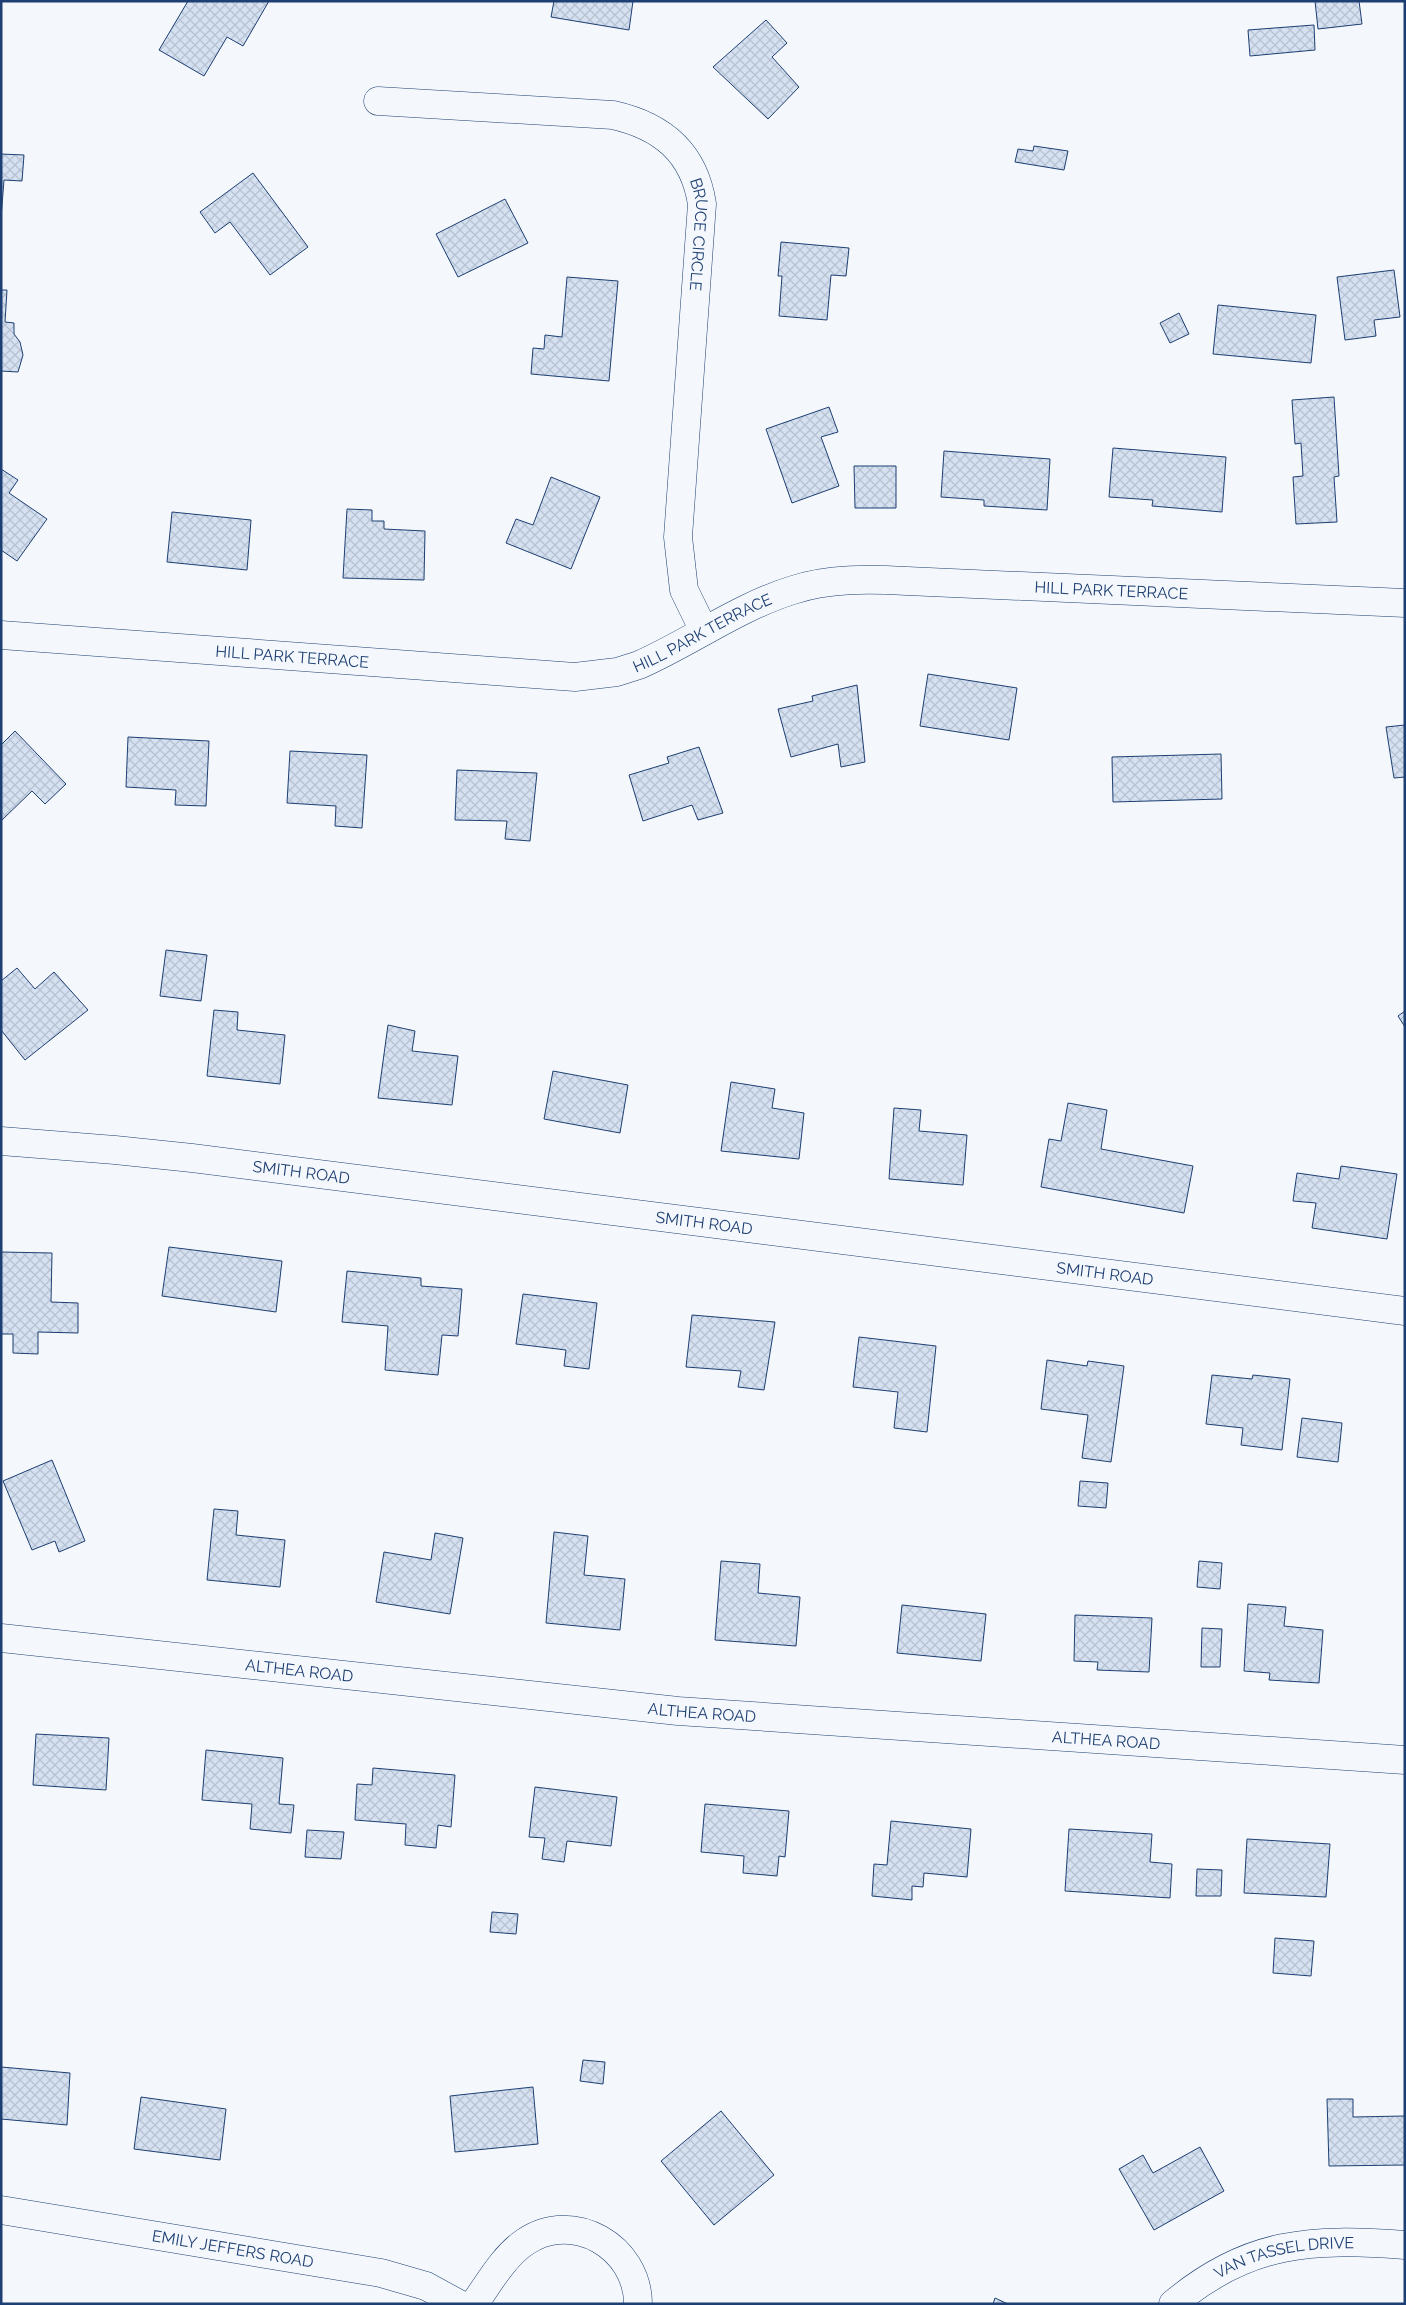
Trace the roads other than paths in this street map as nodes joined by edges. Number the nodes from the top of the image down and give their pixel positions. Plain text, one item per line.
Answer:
1 (378, 101) dead end
2 (1405, 603) edge
3 (704, 631) junction
4 (1, 635) edge
5 (1, 1141) edge
6 (1405, 1311) edge
7 (1, 1638) edge
8 (1405, 1760) edge
9 (1, 2210) edge
10 (1405, 2244) edge
11 (459, 2304) edge
12 (474, 2304) edge
13 (638, 2304) edge
14 (1173, 2304) edge

1 - 3 street, BRUCE CIRCLE
2 - 3 street, HILL PARK TERRACE
3 - 4 street, HILL PARK TERRACE
5 - 6 street, SMITH ROAD
7 - 8 street, ALTHEA ROAD
9 - 11 street, EMILY JEFFERS ROAD
10 - 14 street, VAN TASSEL DRIVE
12 - 13 street

